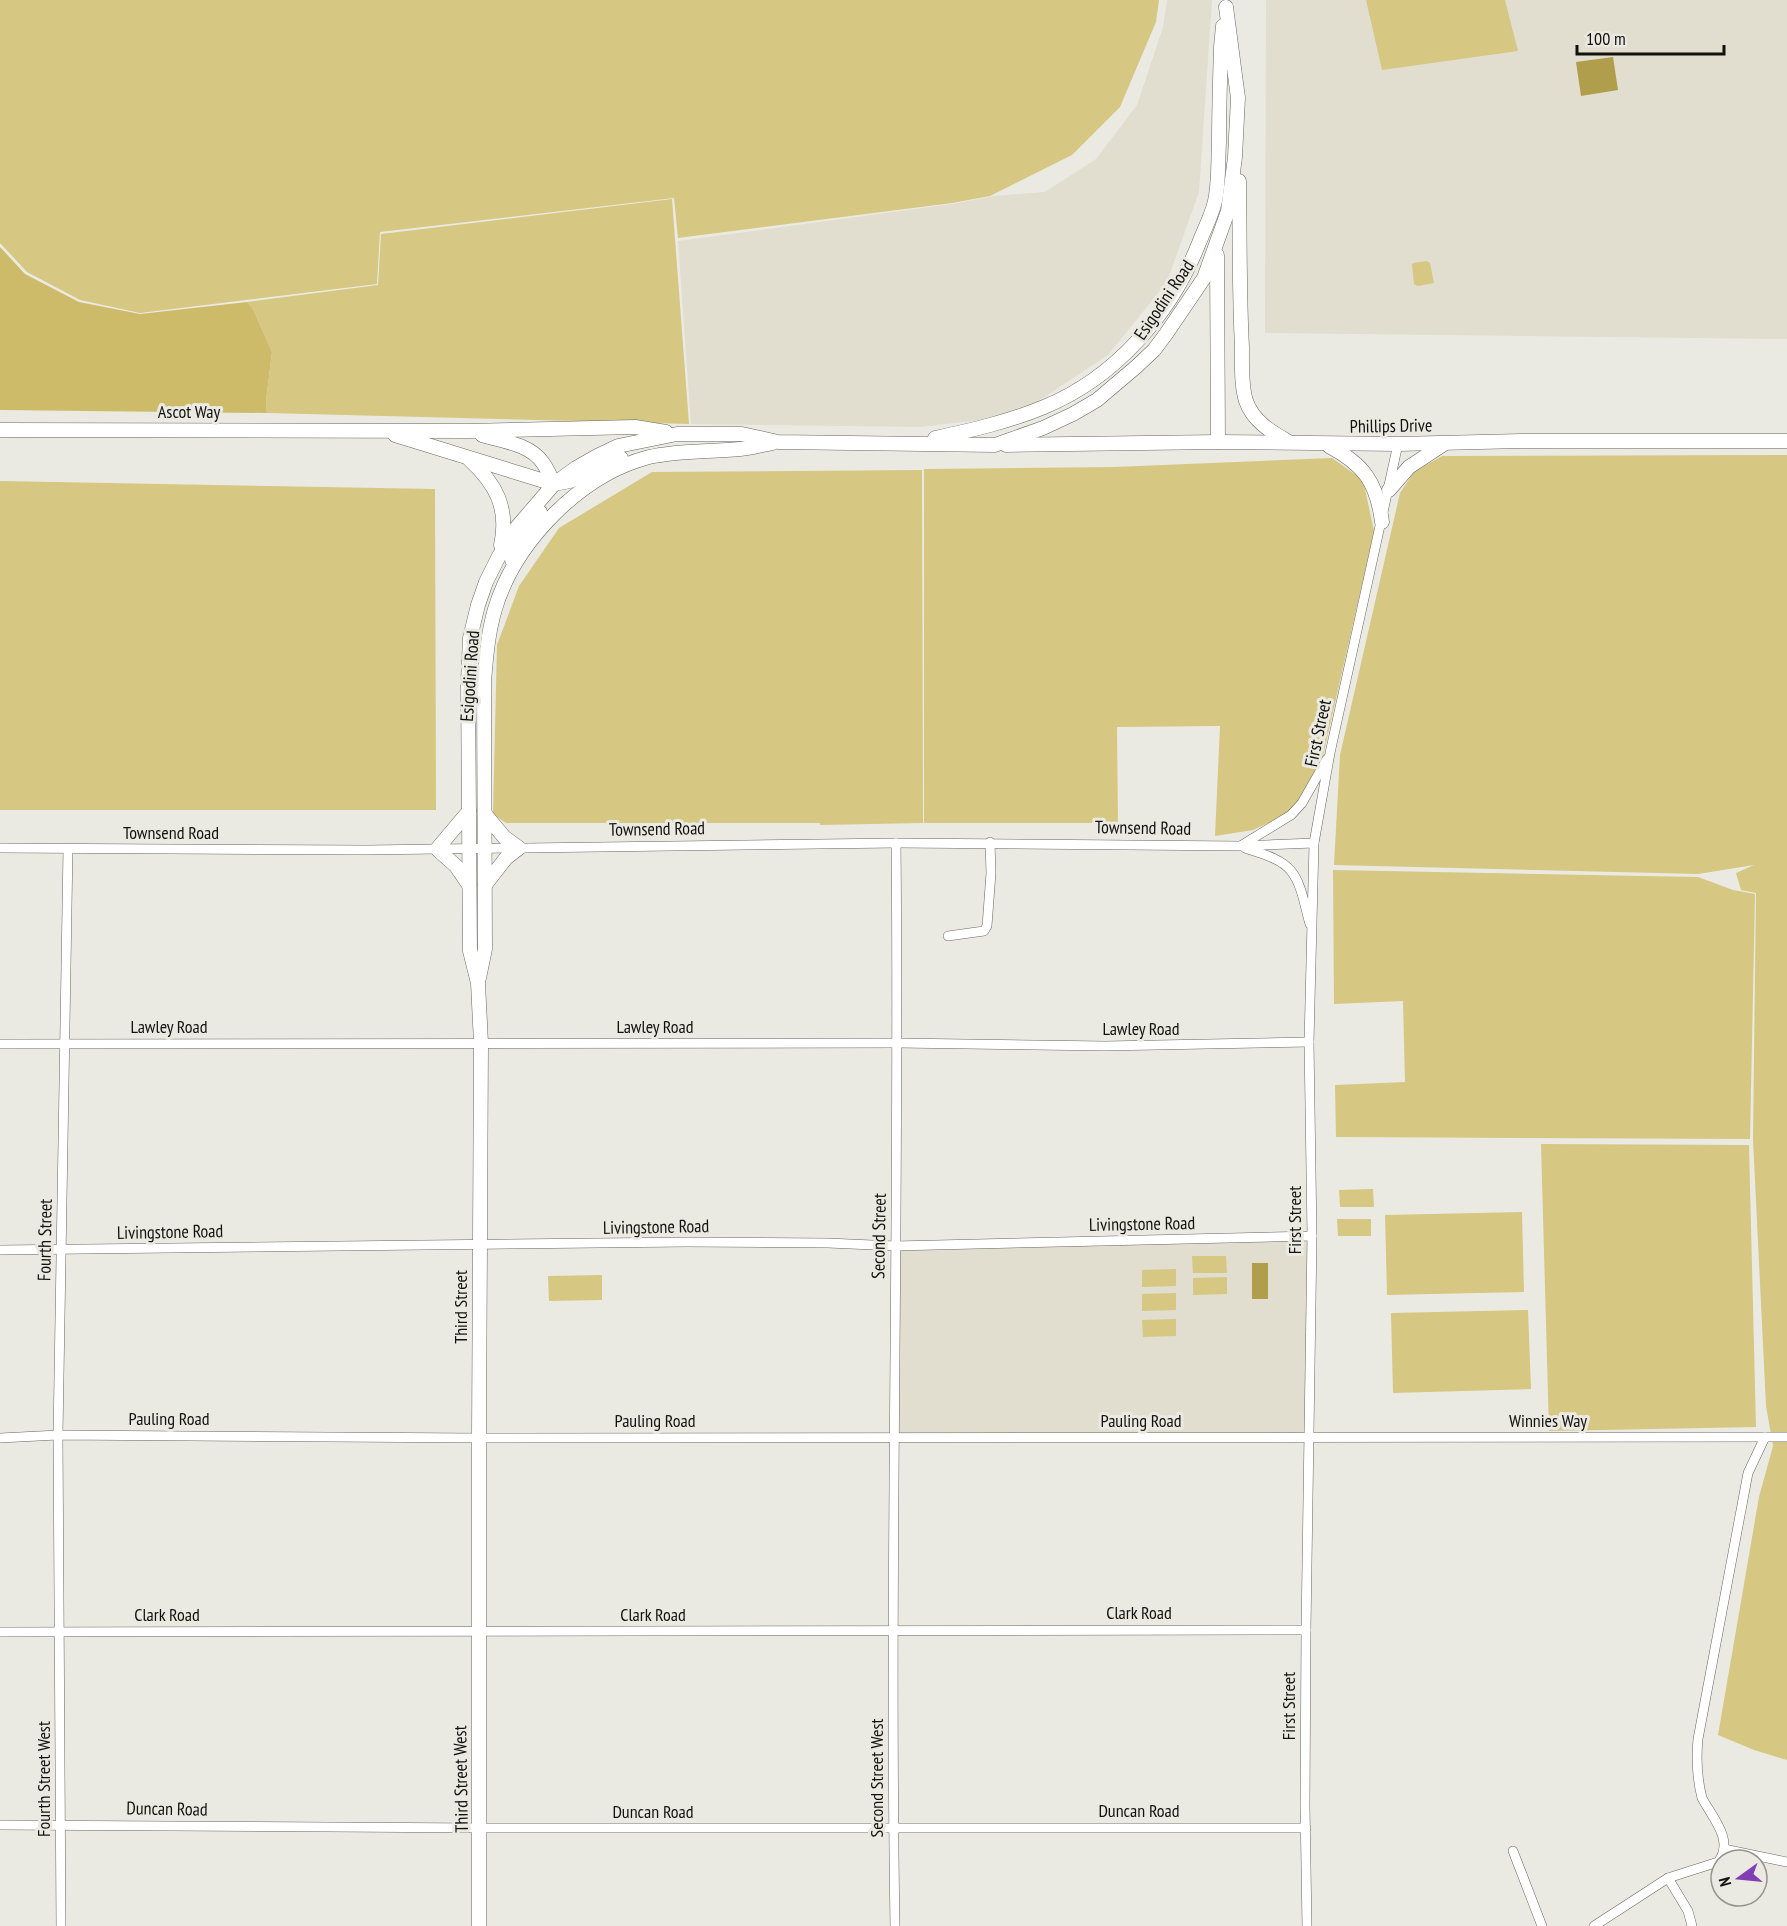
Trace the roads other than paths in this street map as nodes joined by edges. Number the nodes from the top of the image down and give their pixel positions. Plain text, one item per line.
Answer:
1 (1226, 4) edge
2 (1238, 98) junction
3 (1215, 202) junction
4 (1216, 247) junction
5 (0, 430) edge
6 (379, 430) junction
7 (468, 431) junction
8 (677, 434) junction
9 (1787, 441) edge
10 (778, 442) junction
11 (1218, 442) junction
12 (911, 443) junction
13 (1446, 443) junction
14 (1292, 444) junction
15 (1398, 444) junction
16 (995, 445) junction
17 (1327, 445) junction
18 (466, 457) junction
19 (647, 458) junction
20 (554, 484) junction
21 (1389, 490) junction
22 (1382, 522) junction
23 (499, 556) junction
24 (512, 570) junction
25 (1330, 753) junction
26 (468, 811) junction
27 (485, 814) junction
28 (990, 842) junction
29 (896, 843) junction
30 (1314, 843) junction
31 (1240, 846) junction
32 (0, 848) edge
33 (469, 848) junction
34 (485, 848) junction
35 (519, 848) junction
36 (68, 849) junction
37 (437, 849) junction
38 (469, 885) junction
39 (485, 885) junction
40 (1312, 932) junction
41 (948, 936) dead end
42 (478, 983) junction
43 (1309, 1042) junction
44 (481, 1043) junction
45 (898, 1043) junction
46 (0, 1044) edge
47 (66, 1044) junction
48 (1312, 1236) junction
49 (479, 1245) junction
50 (895, 1246) junction
51 (0, 1250) edge
52 (61, 1250) junction
53 (58, 1435) junction
54 (0, 1437) edge
55 (895, 1437) junction
56 (1765, 1437) junction
57 (1787, 1437) edge
58 (479, 1438) junction
59 (1310, 1438) junction
60 (893, 1630) junction
61 (1306, 1630) junction
62 (60, 1631) junction
63 (0, 1632) edge
64 (478, 1632) junction
65 (0, 1825) edge
66 (61, 1825) junction
67 (480, 1828) junction
68 (894, 1828) junction
69 (1306, 1828) junction
70 (1724, 1848) edge
71 (1513, 1851) dead end
72 (1769, 1858) edge
73 (1787, 1862) edge
74 (1709, 1865) edge
75 (1668, 1878) junction
76 (61, 1926) edge
77 (479, 1926) edge
78 (895, 1926) edge
79 (1307, 1926) edge
80 (1542, 1926) edge
81 (1594, 1926) edge
82 (1692, 1926) edge

1 - 2 main road, Esigodini Road
1 - 3 main road, Esigodini Road
2 - 4 main road, Esigodini Road
2 - 14 main road
3 - 4 main road
3 - 12 main road, Esigodini Road
4 - 11 main road
4 - 16 main road, Esigodini Road
5 - 6 main road, Ascot Way
6 - 7 main road, Ascot Way
6 - 18 main road
7 - 8 main road
7 - 20 main road
8 - 10 main road, Esigodini Road
8 - 20 main road, Esigodini Road
9 - 13 main road, Phillips Drive
10 - 12 main road, Esigodini Road
10 - 19 main road, Esigodini Road
11 - 14 main road, Phillips Drive
11 - 16 main road, Phillips Drive
12 - 16 main road, Esigodini Road
13 - 15 main road, Phillips Drive
13 - 21 main road
14 - 17 main road, Phillips Drive
15 - 17 main road, Phillips Drive
15 - 21 street, First Street
17 - 22 main road
18 - 20 main road
18 - 23 main road
19 - 20 main road
19 - 24 main road, Esigodini Road
20 - 23 main road, Esigodini Road
20 - 24 main road
21 - 22 street, First Street
22 - 25 street, First Street
23 - 26 main road, Esigodini Road
24 - 27 main road, Esigodini Road
25 - 30 street, First Street
25 - 31 street
26 - 33 main road, Esigodini Road
26 - 37 main road
27 - 34 main road, Esigodini Road
27 - 35 main road
28 - 29 street, Townsend Road
28 - 31 street, Townsend Road
28 - 41 street
29 - 35 street, Townsend Road
29 - 45 street, Second Street
30 - 31 street, Townsend Road
30 - 40 street, First Street
31 - 40 street
32 - 36 street, Townsend Road
33 - 34 street, Townsend Road
33 - 37 street, Townsend Road
33 - 38 main road, Third Street
34 - 35 street, Townsend Road
34 - 39 main road, Third Street
35 - 39 main road
36 - 37 street, Townsend Road
36 - 47 street, Fourth Street
37 - 38 main road
38 - 42 main road, Third Street
39 - 42 main road, Third Street
40 - 43 street, First Street
42 - 44 main road, Third Street
43 - 45 street, Lawley Road
43 - 48 street, First Street
44 - 45 street, Lawley Road
44 - 47 street, Lawley Road
44 - 49 main road, Third Street
45 - 50 street, Second Street
46 - 47 street, Lawley Road
47 - 52 street, Fourth Street
48 - 50 street, Livingstone Road
48 - 59 street, First Street
49 - 50 street, Livingstone Road
49 - 52 street, Livingstone Road
49 - 58 main road, Third Street
50 - 55 street, Second Street
51 - 52 street, Livingstone Road
52 - 53 street, Fourth Street
53 - 54 street, Pauling Road
53 - 58 street, Pauling Road
53 - 62 street, Fourth Street
55 - 58 street, Pauling Road
55 - 59 street, Pauling Road
55 - 60 street, Second Street
56 - 57 street, Winnies Way
56 - 59 street, Winnies Way
56 - 70 street
58 - 64 main road, Third Street
59 - 61 street, First Street
60 - 61 street, Clark Road
60 - 64 street, Clark Road
60 - 68 street, Second Street West
61 - 69 street, First Street
62 - 63 street, Clark Road
62 - 64 street, Clark Road
62 - 66 street, Fourth Street West
64 - 67 main road, Third Street West
65 - 66 street, Duncan Road
66 - 67 street, Duncan Road
66 - 76 street, Fourth Street West
67 - 68 street, Duncan Road
67 - 77 main road, Third Street West
68 - 69 street, Duncan Road
68 - 78 street, Second Street West
69 - 79 street, First Street
71 - 80 street
72 - 73 street
74 - 75 street
75 - 81 street
75 - 82 street

